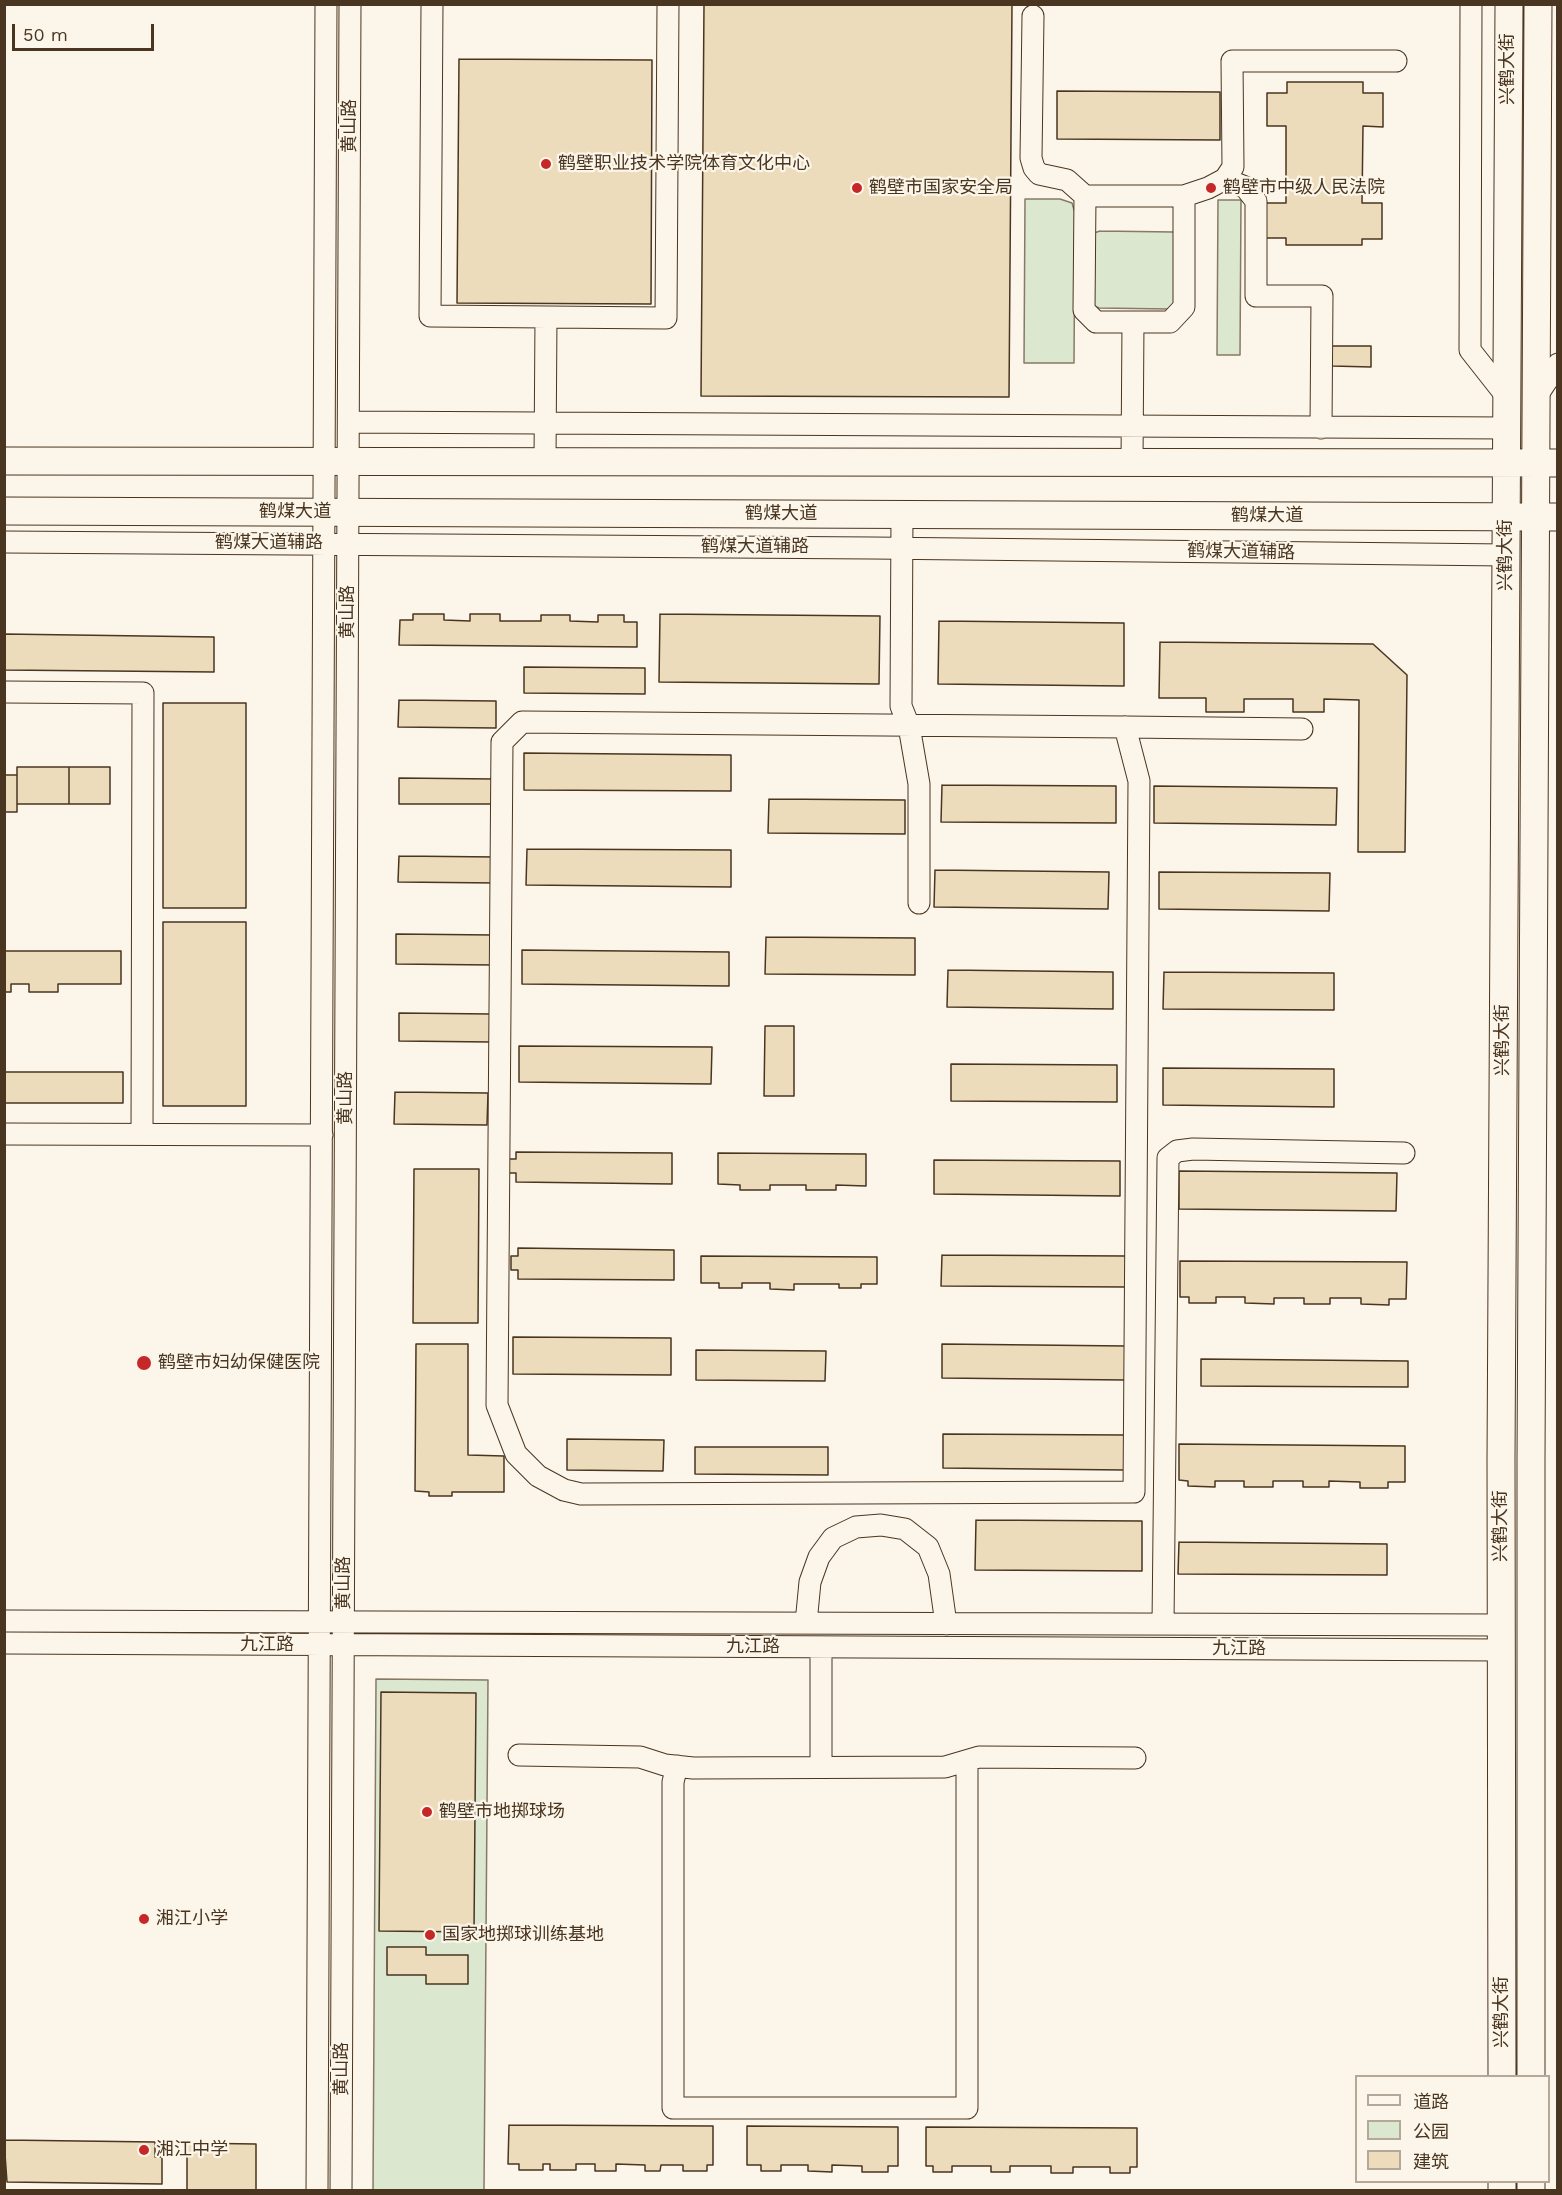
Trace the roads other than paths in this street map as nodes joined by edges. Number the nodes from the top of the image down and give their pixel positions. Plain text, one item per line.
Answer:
1 (326, 4) edge
2 (350, 4) edge
3 (432, 4) edge
4 (668, 4) edge
5 (1471, 4) edge
6 (1509, 4) edge
7 (1538, 4) edge
8 (1033, 16) dead end
9 (1396, 61) dead end
10 (1225, 179) junction
11 (1085, 196) junction
12 (1184, 196) junction
13 (546, 317) junction
14 (1133, 322) junction
15 (1557, 364) edge
16 (1507, 397) junction
17 (1536, 397) junction
18 (349, 422) junction
19 (545, 423) junction
20 (1132, 427) junction
21 (1321, 428) junction
22 (1506, 428) junction
23 (4, 461) edge
24 (337, 461) junction
25 (545, 461) junction
26 (1132, 462) junction
27 (1506, 463) junction
28 (1547, 463) edge
29 (4, 511) edge
30 (337, 513) junction
31 (902, 514) junction
32 (1506, 517) junction
33 (1547, 517) edge
34 (4, 542) edge
35 (325, 544) junction
36 (348, 544) junction
37 (902, 548) junction
38 (1506, 555) junction
39 (4, 692) edge
40 (909, 726) junction
41 (1125, 727) junction
42 (1302, 729) dead end
43 (919, 903) dead end
44 (4, 1134) edge
45 (142, 1134) junction
46 (322, 1135) junction
47 (1404, 1153) dead end
48 (881, 1492) junction
49 (881, 1525) junction
50 (4, 1621) edge
51 (320, 1622) junction
52 (344, 1622) junction
53 (806, 1623) junction
54 (946, 1624) junction
55 (1163, 1624) junction
56 (1501, 1638) junction
57 (4, 1643) edge
58 (320, 1645) junction
59 (344, 1645) junction
60 (821, 1647) junction
61 (519, 1755) dead end
62 (1135, 1758) dead end
63 (967, 1761) junction
64 (676, 1766) junction
65 (821, 1767) junction
66 (1502, 2075) edge
67 (1531, 2075) edge
68 (317, 2190) edge
69 (341, 2190) edge

1 - 24 street, 黄山路
2 - 18 street, 黄山路
3 - 13 street
4 - 13 street
5 - 16 street
6 - 16 main road, 兴鹤大街
7 - 17 main road, 兴鹤大街
8 - 11 street
9 - 10 street
10 - 12 street
10 - 21 street
11 - 12 street
11 - 14 street
12 - 14 street
13 - 19 street
14 - 20 street
15 - 17 street
16 - 22 main road, 兴鹤大街
17 - 28 main road, 兴鹤大街
18 - 19 street
18 - 24 street, 黄山路
19 - 20 street
19 - 25 street
20 - 21 street
20 - 26 street
21 - 22 street
22 - 27 main road, 兴鹤大街
23 - 24 main road
24 - 25 main road
24 - 30 street, 黄山路
25 - 26 main road
26 - 27 main road
27 - 28 main road
27 - 32 main road, 兴鹤大街
28 - 33 main road, 兴鹤大街
29 - 30 main road, 鹤煤大道
30 - 31 main road, 鹤煤大道
30 - 35 street, 黄山路
30 - 36 street, 黄山路
31 - 32 main road, 鹤煤大道
31 - 37 street
32 - 33 main road, 鹤煤大道
32 - 38 main road, 兴鹤大街
33 - 67 main road, 兴鹤大街
34 - 35 street, 鹤煤大道辅路
35 - 36 street, 鹤煤大道辅路
35 - 46 street, 黄山路
36 - 37 street, 鹤煤大道辅路
36 - 52 street, 黄山路
37 - 38 street, 鹤煤大道辅路
37 - 40 street
38 - 56 main road, 兴鹤大街
39 - 45 street
40 - 41 street
40 - 43 street
40 - 48 street
41 - 42 street
41 - 48 street
44 - 45 street
45 - 46 street
46 - 51 street, 黄山路
47 - 55 street
48 - 49 street
49 - 53 street
49 - 54 street
50 - 51 street, 九江路
51 - 52 street, 九江路
51 - 58 street, 黄山路
52 - 53 street, 九江路
52 - 59 street, 黄山路
53 - 54 street, 九江路
54 - 55 street, 九江路
55 - 56 street, 九江路
56 - 60 street, 九江路
56 - 66 main road, 兴鹤大街
57 - 58 street, 九江路
58 - 59 street, 九江路
58 - 68 street, 黄山路
59 - 60 street, 九江路
59 - 69 street, 黄山路
60 - 65 street
61 - 64 street
62 - 63 street
63 - 64 street
63 - 65 street
64 - 65 street

